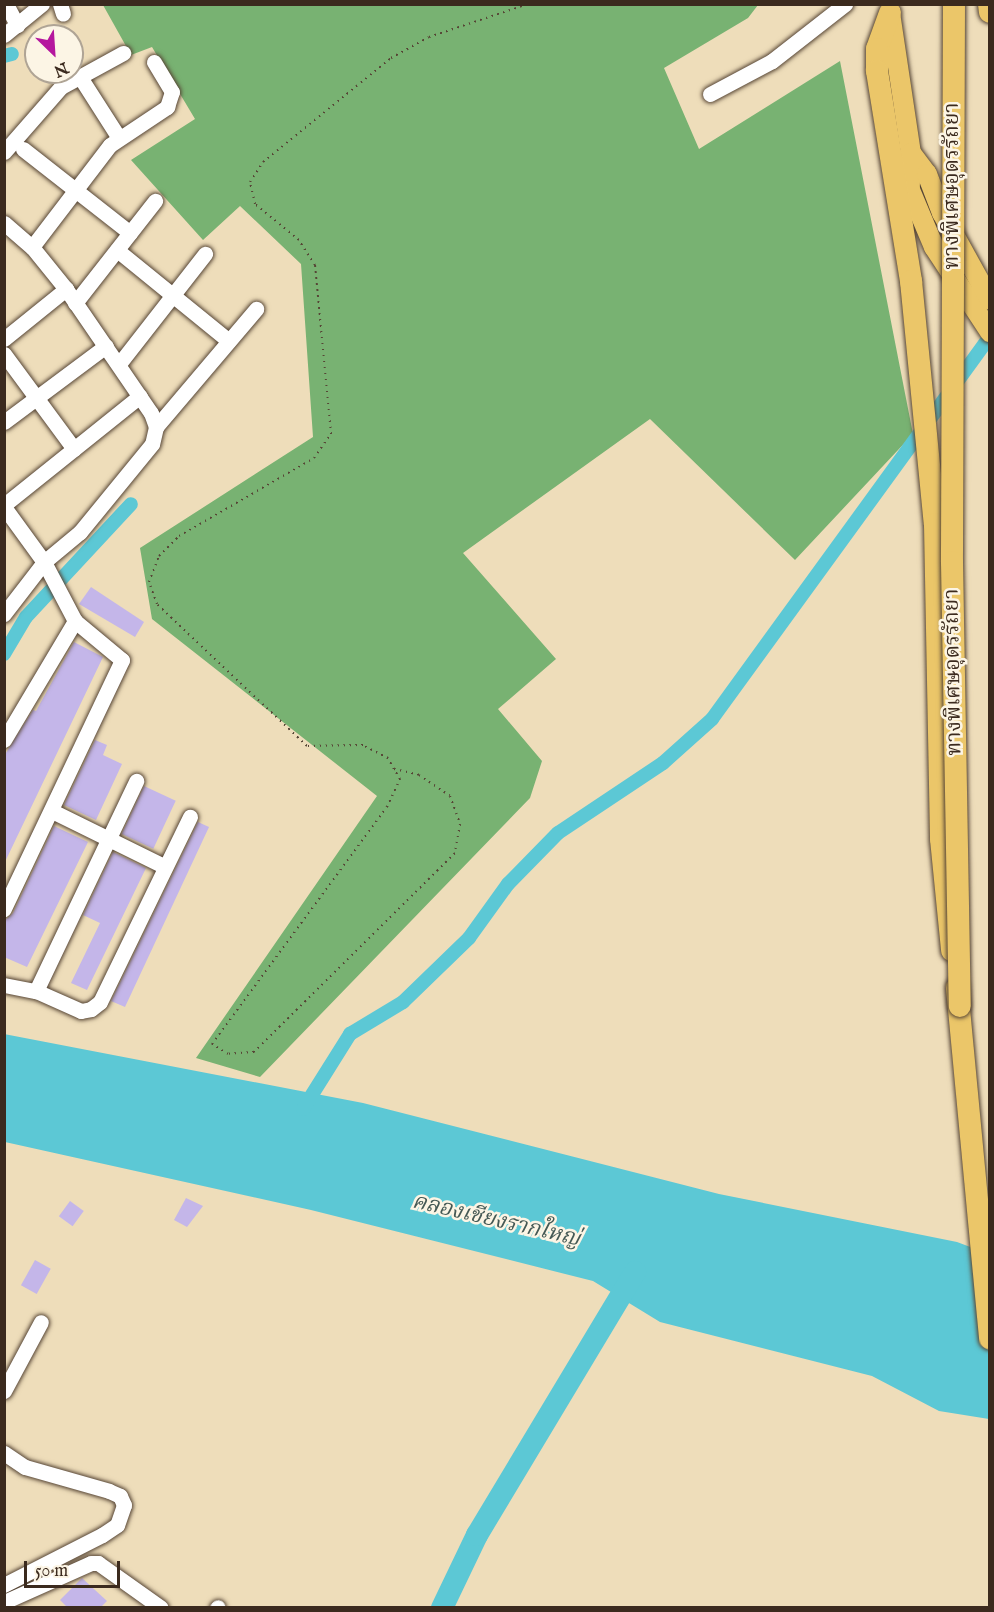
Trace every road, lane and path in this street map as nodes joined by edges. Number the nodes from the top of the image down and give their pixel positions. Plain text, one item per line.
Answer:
1 (6, 4) edge
2 (42, 4) edge
3 (528, 4) edge
4 (845, 4) edge
5 (954, 4) edge
6 (989, 4) edge
7 (889, 9) edge
8 (990, 12) edge
9 (17, 25) junction
10 (4, 35) edge
11 (123, 53) dead end
12 (154, 62) dead end
13 (84, 75) edge
14 (84, 83) edge
15 (69, 84) edge
16 (710, 94) dead end
17 (119, 138) junction
18 (22, 149) dead end
19 (4, 152) edge
20 (911, 153) junction
21 (75, 191) junction
22 (155, 201) dead end
23 (4, 223) edge
24 (130, 233) junction
25 (32, 247) junction
26 (117, 250) junction
27 (205, 254) dead end
28 (66, 289) junction
29 (173, 296) junction
30 (990, 300) edge
31 (75, 303) junction
32 (256, 309) dead end
33 (990, 332) edge
34 (4, 339) edge
35 (229, 341) junction
36 (106, 346) junction
37 (4, 354) edge
38 (119, 364) junction
39 (140, 396) junction
40 (36, 398) junction
41 (4, 422) edge
42 (156, 428) junction
43 (74, 449) junction
44 (4, 506) edge
45 (44, 562) junction
46 (10, 594) edge
47 (4, 614) edge
48 (75, 621) junction
49 (4, 740) edge
50 (394, 769) junction
51 (136, 781) dead end
52 (52, 811) junction
53 (190, 817) dead end
54 (110, 840) junction
55 (164, 866) junction
56 (4, 909) edge
57 (4, 985) edge
58 (36, 991) junction
59 (960, 1006) junction
60 (41, 1322) dead end
61 (990, 1338) edge
62 (4, 1391) edge
63 (4, 1453) edge
64 (4, 1585) edge
65 (4, 1602) edge
66 (161, 1608) edge

1 - 9 street
2 - 9 street
3 - 50 path
4 - 16 street
5 - 59 highway, ทางพิเศษอุดรรัถยา, bridge
6 - 8 highway
7 - 20 main road
7 - 59 highway, bridge
9 - 10 street
11 - 13 street
12 - 17 street
14 - 17 street
15 - 19 street
17 - 21 street
18 - 21 street
20 - 30 main road
20 - 33 main road
21 - 24 street
21 - 25 street
22 - 24 street
23 - 25 street
24 - 26 street
25 - 28 street
26 - 29 street
26 - 31 street
27 - 29 street
28 - 31 street
28 - 34 street
29 - 35 street
29 - 38 street
31 - 36 street
32 - 35 street
35 - 42 street
36 - 38 street
36 - 40 street
37 - 40 street
38 - 39 street
39 - 42 street
39 - 43 street
40 - 41 street
40 - 43 street
42 - 45 street
43 - 44 street
44 - 45 street
45 - 46 street
45 - 48 street
46 - 47 street
48 - 49 street
48 - 52 street
50 - 50 path
51 - 54 street
52 - 54 street
52 - 56 street
53 - 55 street
54 - 55 street
54 - 58 street
55 - 58 street
57 - 58 street
59 - 61 highway, ทางพิเศษอุดรรัถยา
60 - 62 street
63 - 64 street
65 - 66 street

